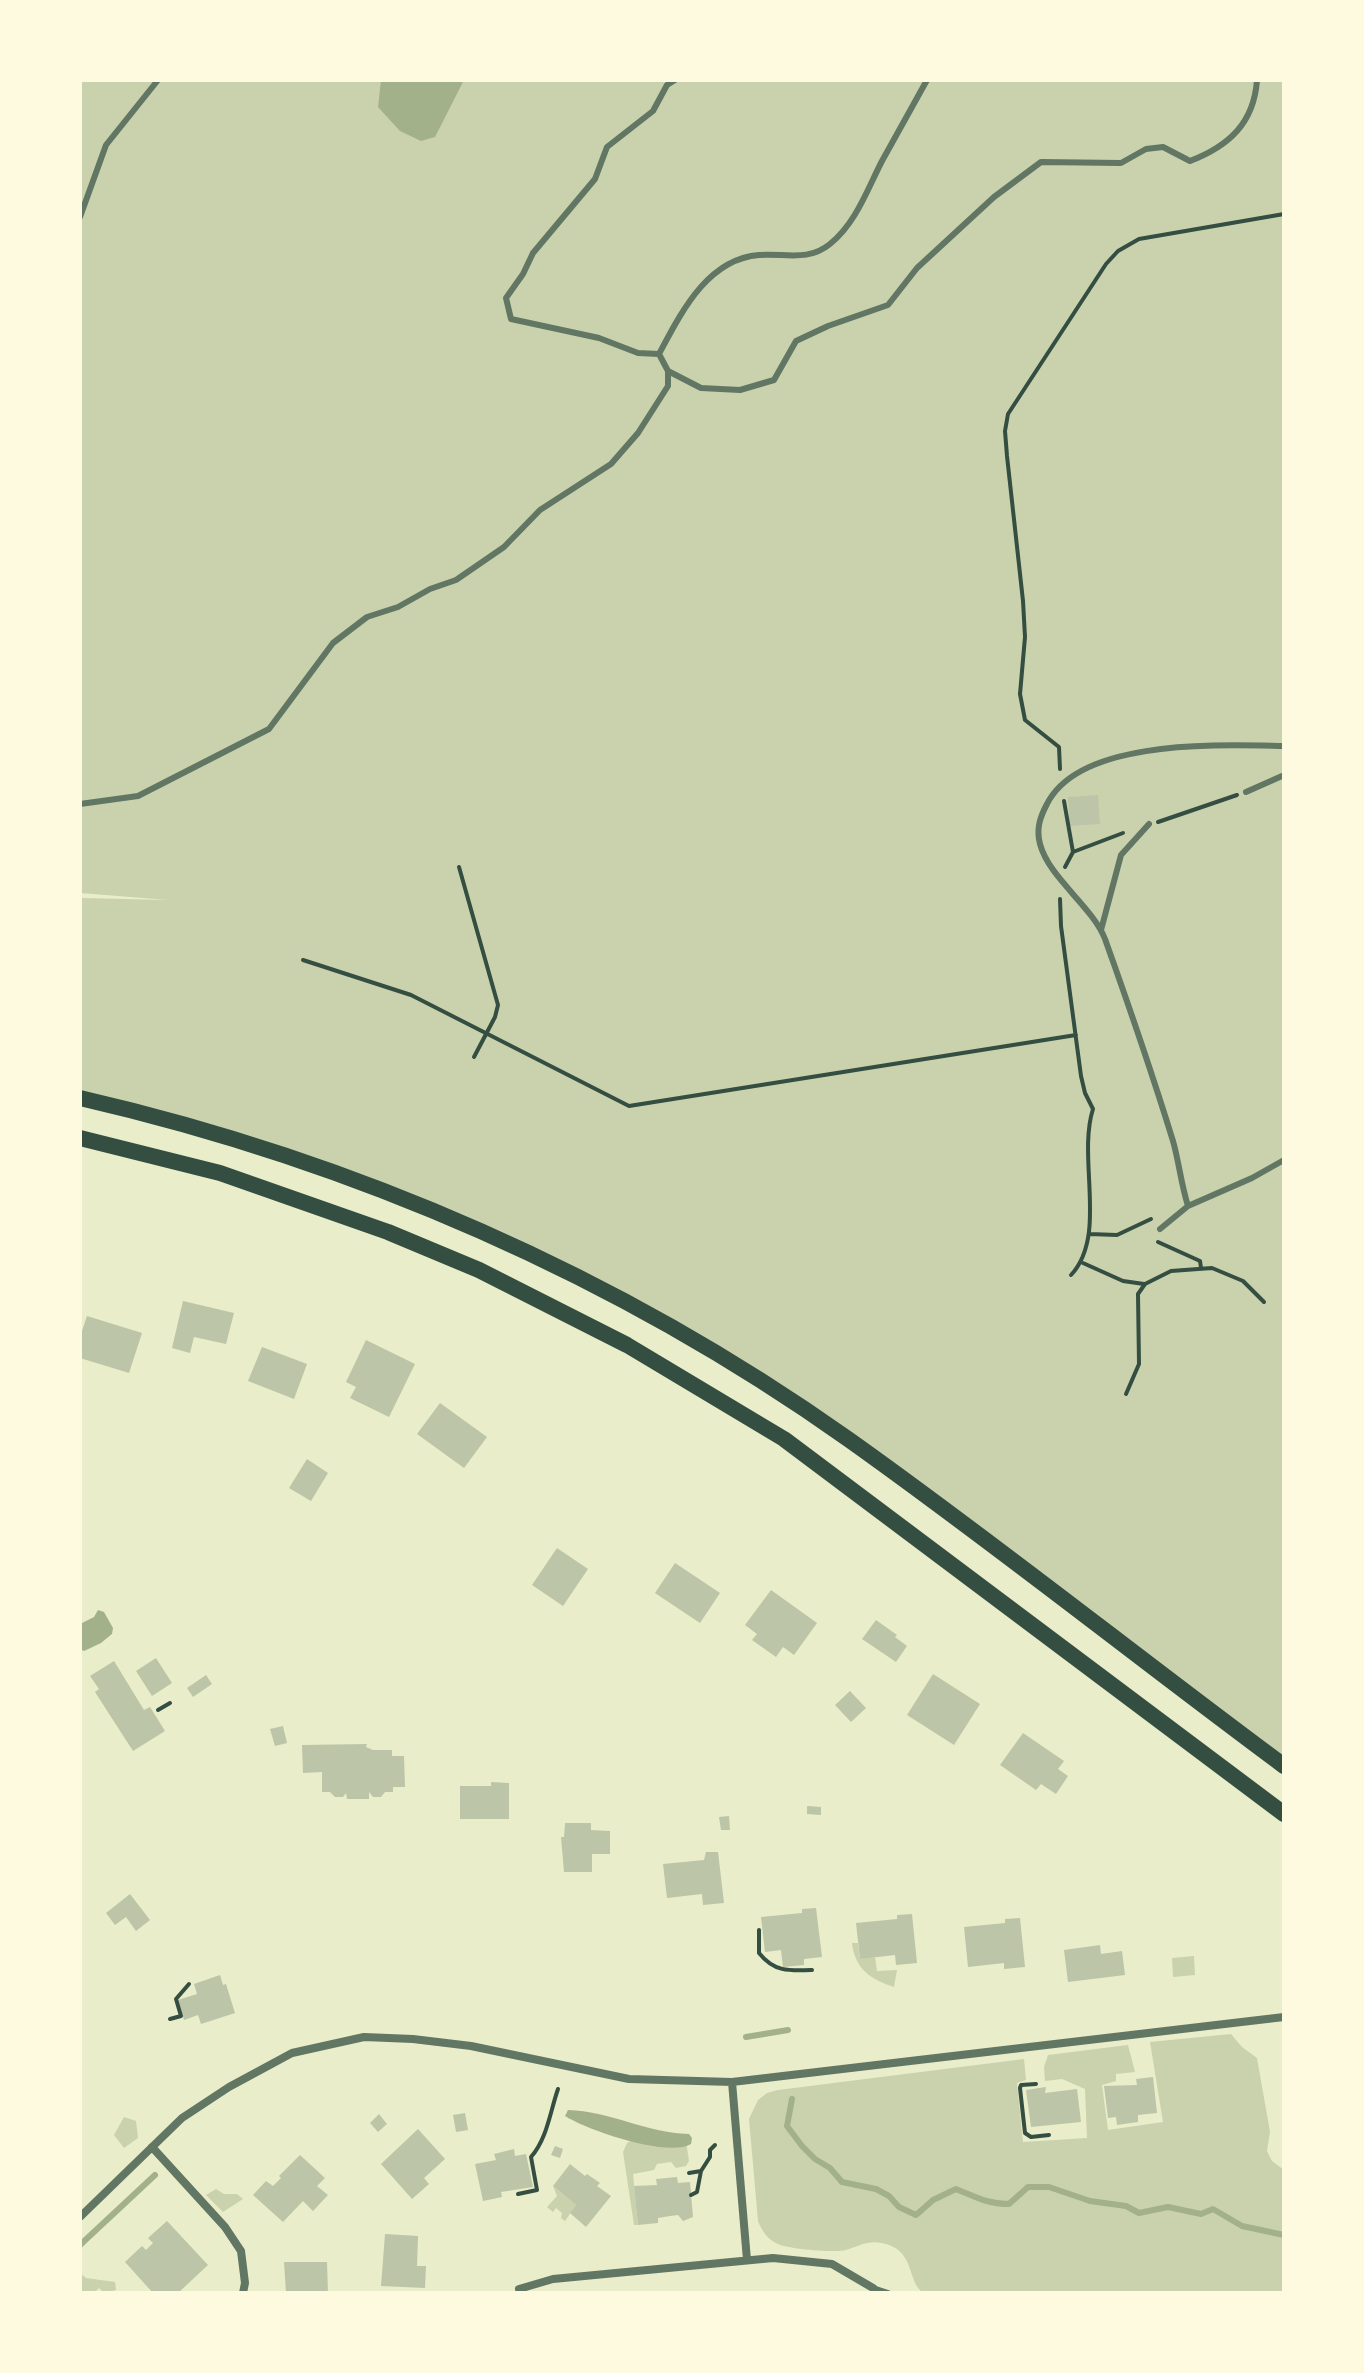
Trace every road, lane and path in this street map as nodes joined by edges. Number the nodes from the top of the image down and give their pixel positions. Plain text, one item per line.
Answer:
1 (158, 80) edge
2 (675, 80) edge
3 (927, 80) edge
4 (1257, 80) edge
5 (1284, 214) edge
6 (80, 217) edge
7 (659, 354) junction
8 (668, 371) junction
9 (1284, 746) edge
10 (1282, 776) edge
11 (1061, 785) junction
12 (1246, 792) dead end
13 (80, 804) edge
14 (1149, 824) dead end
15 (1073, 852) dead end
16 (459, 867) dead end
17 (1101, 930) junction
18 (303, 960) dead end
19 (486, 1033) junction
20 (1076, 1035) dead end
21 (474, 1057) dead end
22 (80, 1098) edge
23 (80, 1138) edge
24 (1284, 1160) edge
25 (1188, 1206) junction
26 (1159, 1215) dead end
27 (1160, 1229) dead end
28 (1089, 1234) dead end
29 (1150, 1235) dead end
30 (1083, 1263) dead end
31 (1201, 1268) junction
32 (1145, 1284) junction
33 (1264, 1302) dead end
34 (1126, 1394) dead end
35 (170, 1703) dead end
36 (158, 1710) dead end
37 (1284, 1766) edge
38 (1284, 1814) edge
39 (759, 1930) dead end
40 (812, 1970) dead end
41 (189, 1984) dead end
42 (1284, 2017) edge
43 (170, 2019) dead end
44 (732, 2082) junction
45 (1036, 2084) dead end
46 (558, 2089) dead end
47 (1049, 2135) dead end
48 (715, 2145) dead end
49 (152, 2147) junction
50 (701, 2171) junction
51 (689, 2173) dead end
52 (518, 2194) dead end
53 (691, 2195) dead end
54 (80, 2217) edge
55 (747, 2260) junction
56 (873, 2288) joint
57 (519, 2289) dead end
58 (243, 2293) edge
59 (888, 2293) edge

1 - 6 lane
2 - 7 lane
3 - 7 lane
4 - 8 lane
5 - 11 path
7 - 8 lane
8 - 13 lane
9 - 11 lane
10 - 12 lane
11 - 15 path
11 - 17 lane
14 - 17 lane
16 - 19 path
17 - 25 lane
18 - 19 path
19 - 20 path
19 - 21 path
22 - 37 main road
23 - 38 main road
24 - 25 lane
25 - 27 lane
26 - 28 path
29 - 31 path
30 - 32 path
31 - 32 path
31 - 33 path
32 - 34 path
35 - 36 path
39 - 40 path
41 - 43 path
42 - 44 street
44 - 49 street
44 - 55 street
45 - 47 path
46 - 52 path
48 - 50 path
49 - 54 street
49 - 58 street
50 - 51 path
50 - 53 path
55 - 56 street
55 - 57 street
56 - 59 lane

